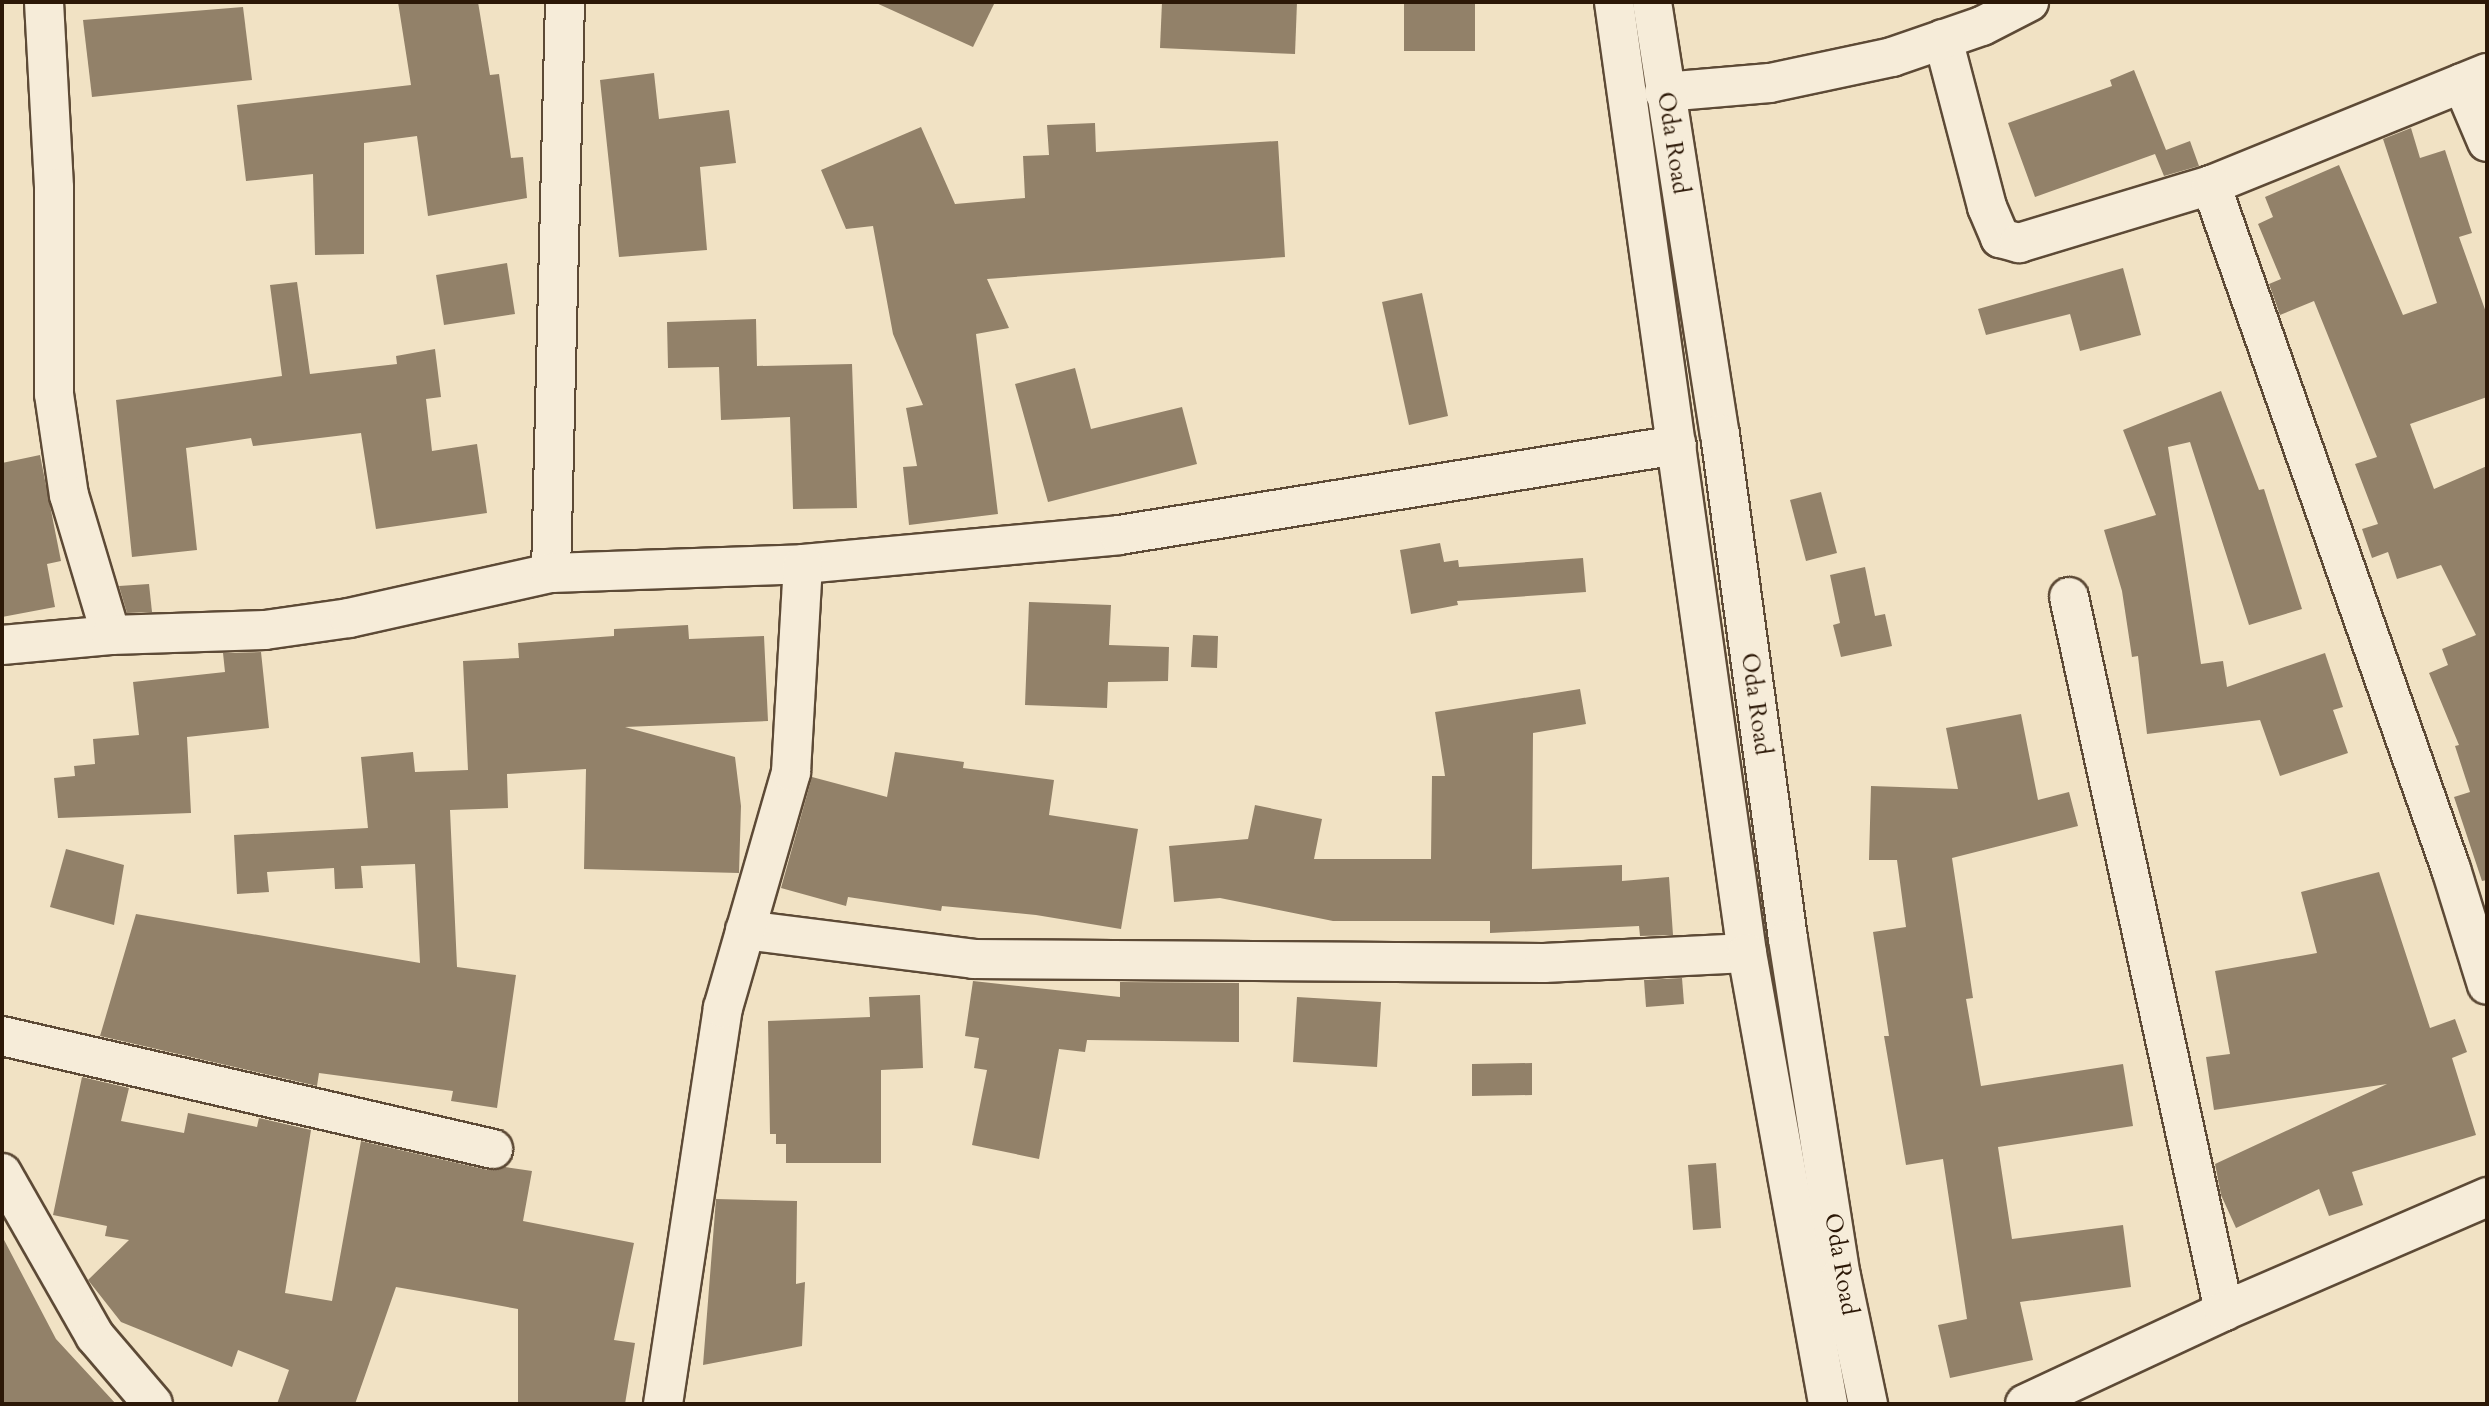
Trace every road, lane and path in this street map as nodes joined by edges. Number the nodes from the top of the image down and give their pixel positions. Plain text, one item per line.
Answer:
1 (44, 2) edge
2 (565, 2) edge
3 (1614, 2) edge
4 (1652, 2) edge
5 (2029, 2) edge
6 (1943, 39) junction
7 (2475, 78) edge
8 (1664, 92) junction
9 (2487, 142) edge
10 (2211, 185) junction
11 (1677, 446) junction
12 (803, 564) junction
13 (551, 573) junction
14 (2069, 597) dead end
15 (111, 635) junction
16 (2, 645) edge
17 (745, 930) junction
18 (2480, 936) edge
19 (1747, 953) junction
20 (2487, 985) edge
21 (2, 1036) edge
22 (493, 1149) dead end
23 (2, 1173) edge
24 (2487, 1198) edge
25 (2224, 1311) junction
26 (153, 1404) edge
27 (663, 1404) edge
28 (1828, 1404) edge
29 (1868, 1404) edge
30 (2025, 1404) edge

1 - 15 street
2 - 13 street
3 - 11 street, Oda Road
4 - 8 street, Oda Road
5 - 6 street
6 - 8 street
6 - 10 street
7 - 9 street
7 - 10 street
8 - 29 street, Oda Road
10 - 18 street
11 - 12 street
11 - 19 street, Oda Road
12 - 13 street
12 - 17 street
13 - 15 street
14 - 25 street
15 - 16 street
17 - 19 street
17 - 27 street
18 - 20 street
19 - 28 street, Oda Road
21 - 22 street
23 - 26 street
24 - 25 street
25 - 30 street

